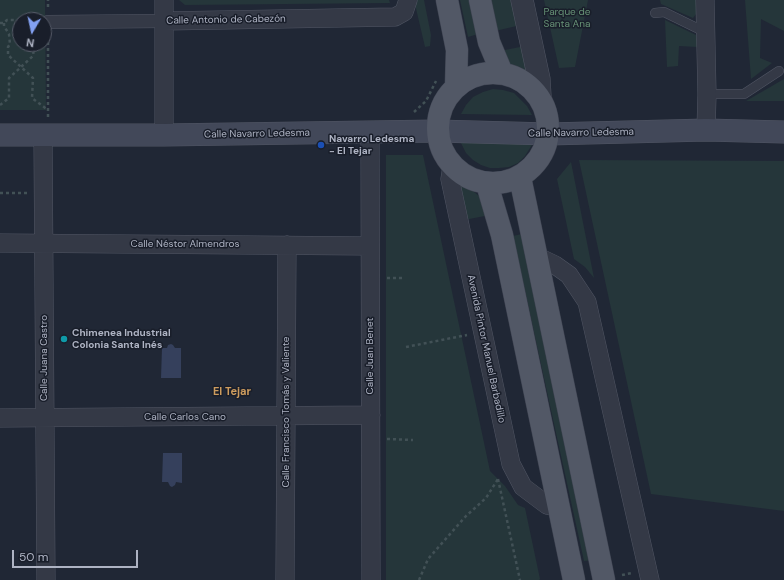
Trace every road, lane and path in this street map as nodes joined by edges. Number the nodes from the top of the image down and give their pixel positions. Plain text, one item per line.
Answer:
1 (48, 0) edge
2 (164, 0) edge
3 (447, 0) edge
4 (480, 0) edge
5 (522, 0) edge
6 (705, 0) edge
7 (406, 6) edge
8 (48, 12) edge
9 (654, 13) dead end
10 (12, 20) edge
11 (164, 21) junction
12 (52, 22) edge
13 (0, 23) edge
14 (4, 23) junction
15 (705, 32) junction
16 (33, 52) edge
17 (48, 52) edge
18 (21, 67) junction
19 (779, 71) dead end
20 (502, 73) junction
21 (456, 86) junction
22 (707, 94) junction
23 (540, 96) junction
24 (0, 105) edge
25 (48, 110) junction
26 (706, 130) junction
27 (437, 131) junction
28 (370, 132) junction
29 (784, 132) edge
30 (549, 134) junction
31 (0, 135) edge
32 (164, 135) junction
33 (45, 136) junction
34 (452, 166) junction
35 (520, 177) junction
36 (487, 184) junction
37 (0, 193) edge
38 (43, 193) junction
39 (0, 243) edge
40 (43, 243) junction
41 (287, 245) junction
42 (370, 246) junction
43 (536, 256) junction
44 (382, 278) dead end
45 (404, 278) dead end
46 (467, 335) dead end
47 (406, 347) dead end
48 (371, 415) junction
49 (286, 416) junction
50 (0, 418) edge
51 (45, 418) junction
52 (382, 439) dead end
53 (413, 440) dead end
54 (497, 473) dead end
55 (498, 479) junction
56 (560, 507) junction
57 (46, 580) edge
58 (285, 580) edge
59 (371, 580) edge
60 (419, 580) edge
61 (520, 580) edge
62 (574, 580) edge
63 (604, 580) edge
64 (650, 580) edge

1 - 8 path
2 - 11 street
3 - 21 main road
4 - 20 main road
5 - 23 street
6 - 15 street
7 - 11 street, Calle Antonio de Cabezón
9 - 15 lane
10 - 14 path
11 - 12 street, Calle Antonio de Cabezón
11 - 32 street
13 - 14 path
14 - 18 path
15 - 22 street
16 - 18 path
17 - 25 path
18 - 24 path
18 - 25 path
19 - 22 lane
20 - 21 main road
20 - 23 main road
21 - 27 main road
22 - 26 street
23 - 30 main road
25 - 33 path
26 - 29 main road, Calle Navarro Ledesma
26 - 30 main road, Calle Navarro Ledesma
27 - 28 main road, Calle Navarro Ledesma
27 - 30 main road, Calle Navarro Ledesma
27 - 34 main road
28 - 32 main road, Calle Navarro Ledesma
28 - 42 street, Calle Juan Benet
30 - 35 main road
31 - 33 main road, Calle Navarro Ledesma
32 - 33 main road, Calle Navarro Ledesma
33 - 38 street, Calle Juana Castro
34 - 36 main road
34 - 56 street, Avenida Pintor Manuel Barbadillo
35 - 36 main road
35 - 43 main road
36 - 56 main road
37 - 38 path
38 - 40 street, Calle Juana Castro
39 - 40 street, Calle Néstor Almendros
40 - 41 street, Calle Néstor Almendros
40 - 51 street, Calle Juana Castro
41 - 42 street, Calle Néstor Almendros
41 - 49 street, Calle Francisco Tomás y Valiente
42 - 48 street, Calle Juan Benet
43 - 63 main road
43 - 64 street
44 - 45 path
46 - 47 path
48 - 49 street, Calle Carlos Cano
48 - 59 street, Calle Juan Benet
49 - 51 street, Calle Carlos Cano
49 - 58 street, Calle Francisco Tomás y Valiente
50 - 51 street, Calle Carlos Cano
51 - 57 street, Calle Juana Castro
52 - 53 path
54 - 55 path
55 - 60 path
55 - 61 path
56 - 62 main road

